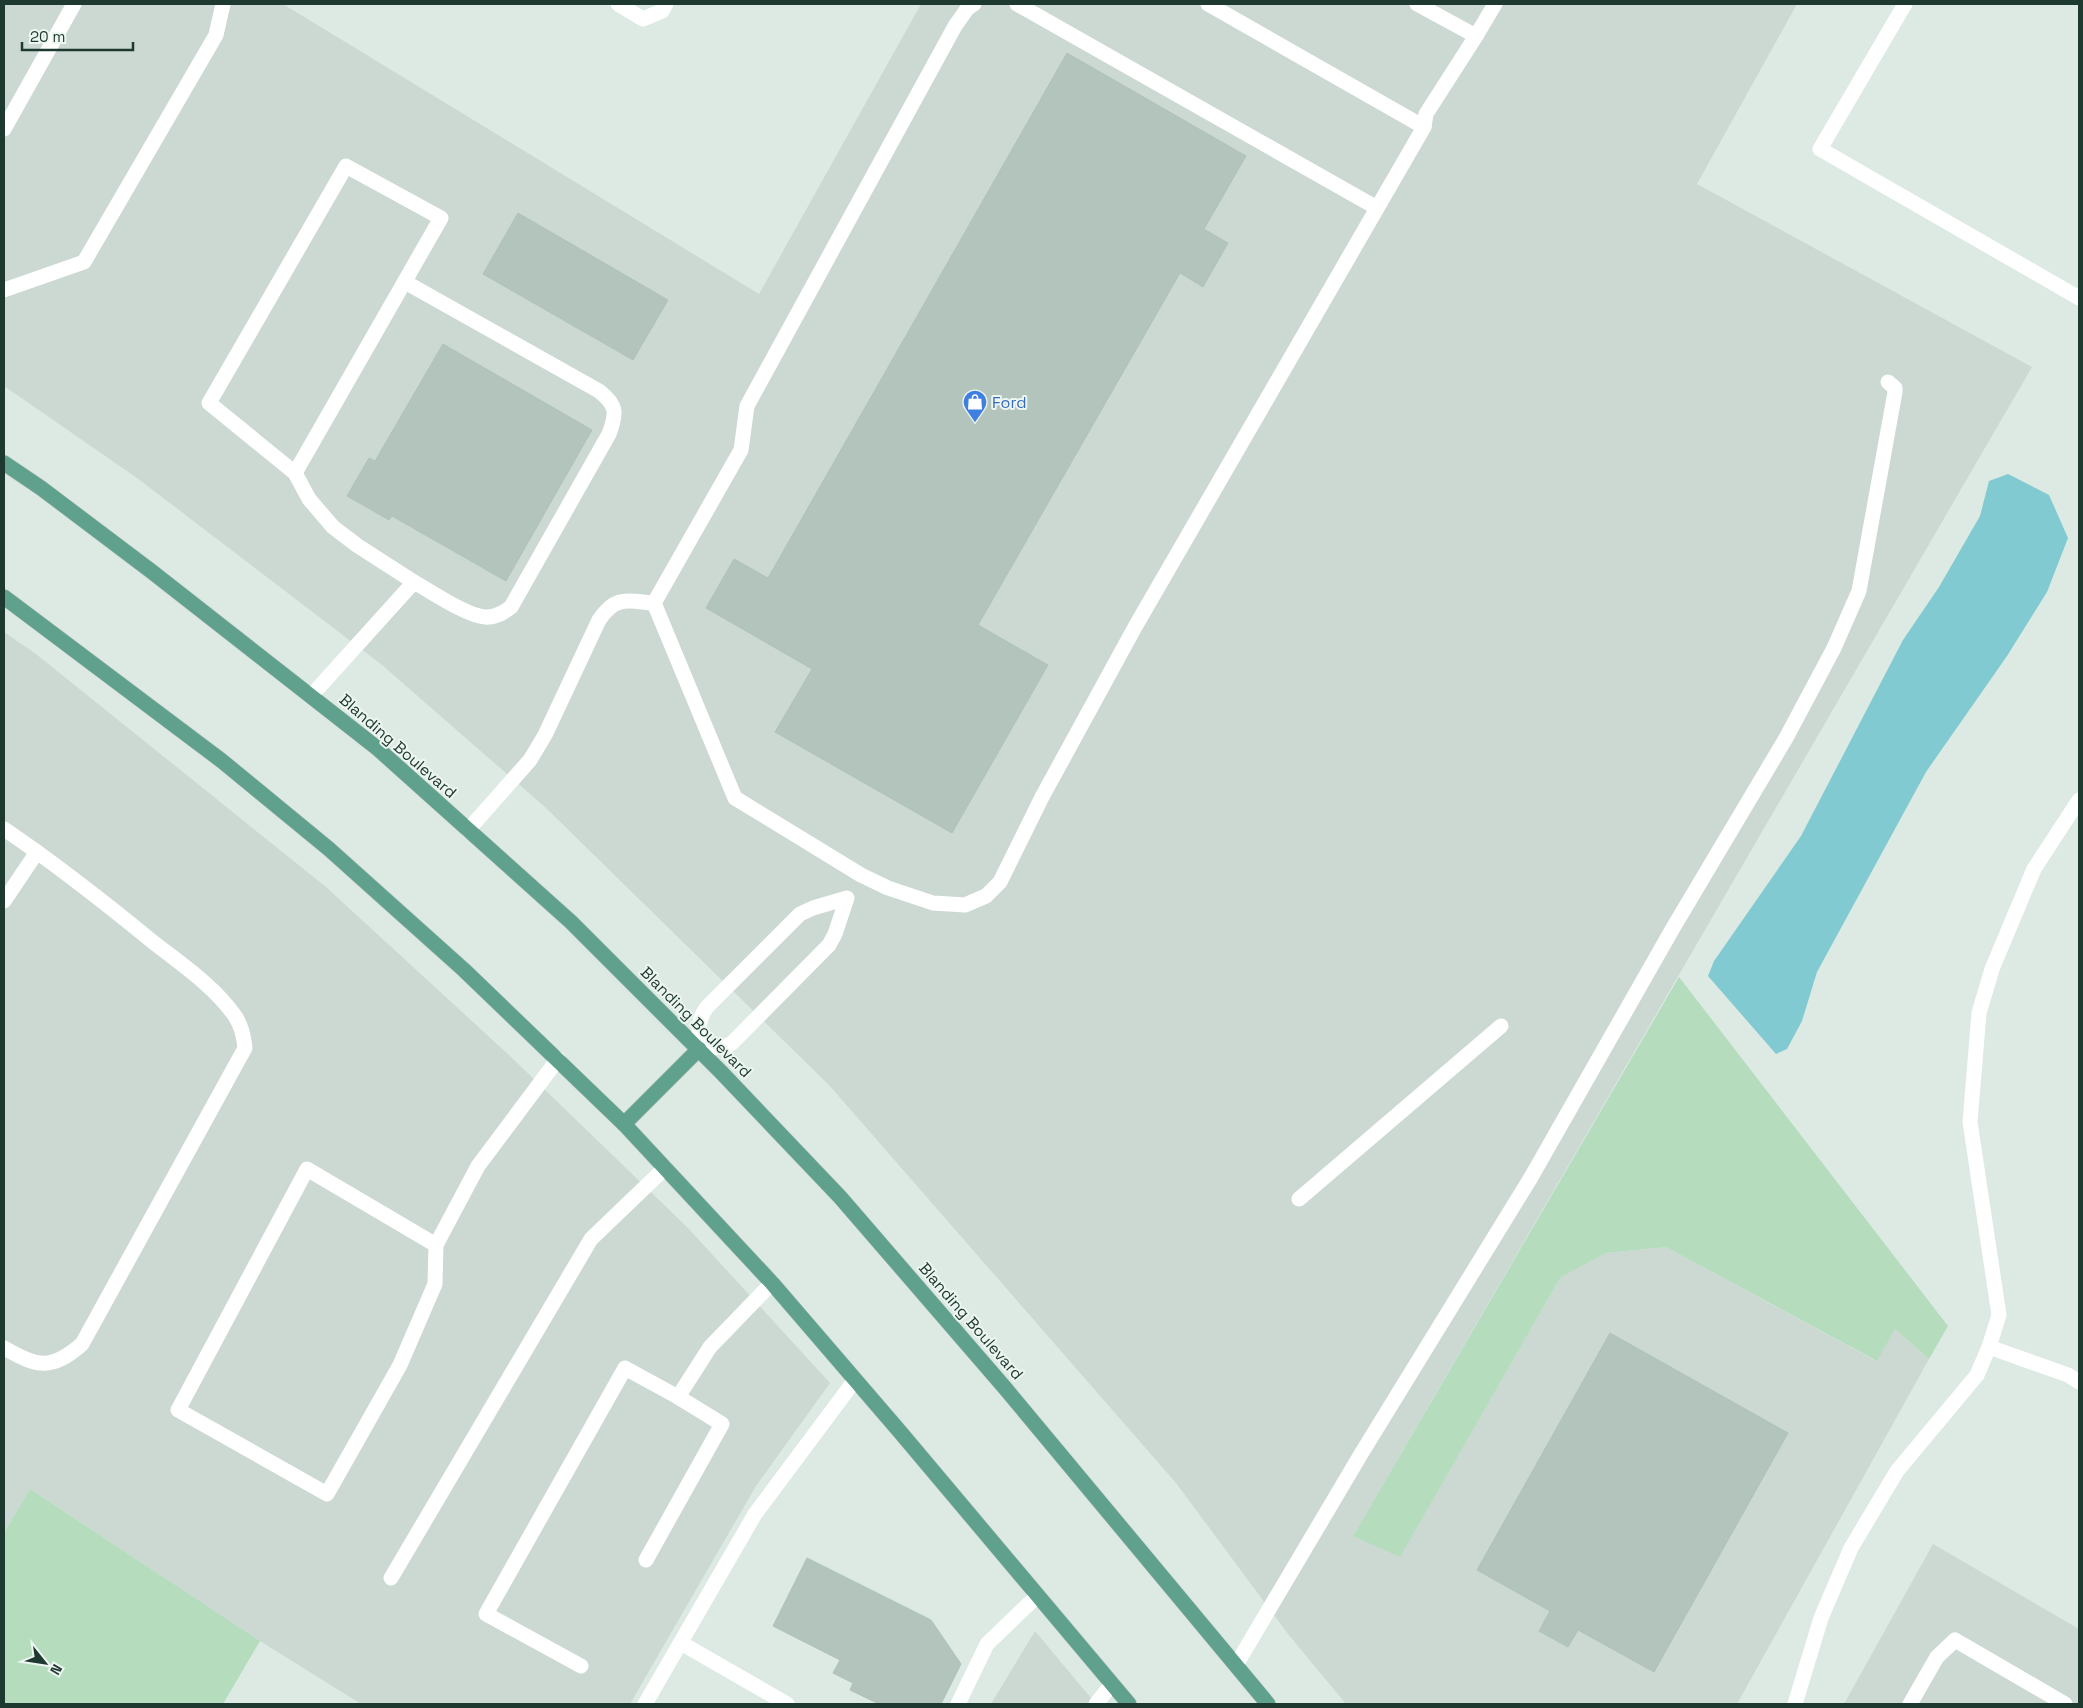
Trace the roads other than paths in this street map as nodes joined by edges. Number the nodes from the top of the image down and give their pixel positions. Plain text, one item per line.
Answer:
1 (74, 4) edge
2 (223, 4) edge
3 (618, 4) edge
4 (666, 4) edge
5 (974, 4) edge
6 (1017, 4) edge
7 (1208, 4) edge
8 (1417, 4) edge
9 (1495, 4) edge
10 (1906, 4) edge
11 (1476, 36) junction
12 (1424, 126) junction
13 (4, 129) edge
14 (1377, 208) junction
15 (406, 282) junction
16 (4, 290) edge
17 (2079, 298) edge
18 (1888, 382) dead end
19 (4, 463) edge
20 (296, 473) junction
21 (414, 582) junction
22 (4, 597) edge
23 (654, 603) junction
24 (312, 696) junction
25 (2079, 800) edge
26 (4, 829) edge
27 (468, 830) junction
28 (37, 852) junction
29 (861, 875) junction
30 (847, 898) junction
31 (4, 901) edge
32 (1501, 1026) dead end
33 (699, 1049) junction
34 (558, 1059) junction
35 (624, 1124) junction
36 (665, 1168) junction
37 (1299, 1199) dead end
38 (436, 1245) junction
39 (772, 1283) junction
40 (1990, 1347) junction
41 (4, 1348) edge
42 (855, 1380) junction
43 (2079, 1382) edge
44 (678, 1397) junction
45 (646, 1560) dead end
46 (391, 1578) dead end
47 (1037, 1596) junction
48 (681, 1643) junction
49 (1236, 1665) junction
50 (581, 1666) dead end
51 (1112, 1684) junction
52 (645, 1704) edge
53 (787, 1704) edge
54 (958, 1704) edge
55 (1096, 1704) edge
56 (1129, 1704) edge
57 (1268, 1704) edge
58 (1795, 1704) edge
59 (1910, 1704) edge
60 (2065, 1704) edge

1 - 13 street
2 - 16 street
3 - 4 street
5 - 23 street
6 - 14 street
7 - 12 street
8 - 11 street
9 - 11 street
10 - 17 street
11 - 12 street
12 - 14 street
14 - 29 street
15 - 20 street
15 - 20 street
15 - 21 street
18 - 49 street
19 - 24 main road, Blanding Boulevard
20 - 21 street
21 - 24 street
22 - 34 main road
23 - 27 street
23 - 29 street
24 - 27 main road, Blanding Boulevard
25 - 40 street
26 - 28 street
27 - 33 main road, Blanding Boulevard
28 - 31 street
28 - 41 street
29 - 30 street
30 - 33 street
30 - 33 street
32 - 37 street
33 - 35 main road
33 - 49 main road, Blanding Boulevard
34 - 35 main road
34 - 38 street
35 - 36 main road
36 - 39 main road
36 - 46 street
38 - 38 street
39 - 42 main road
39 - 44 street
40 - 43 street
40 - 58 street
42 - 47 main road
42 - 48 street
44 - 45 street
44 - 50 street
47 - 51 main road
47 - 54 street
48 - 52 street
48 - 53 street
49 - 57 main road, Blanding Boulevard
51 - 55 street
51 - 56 main road
59 - 60 street

